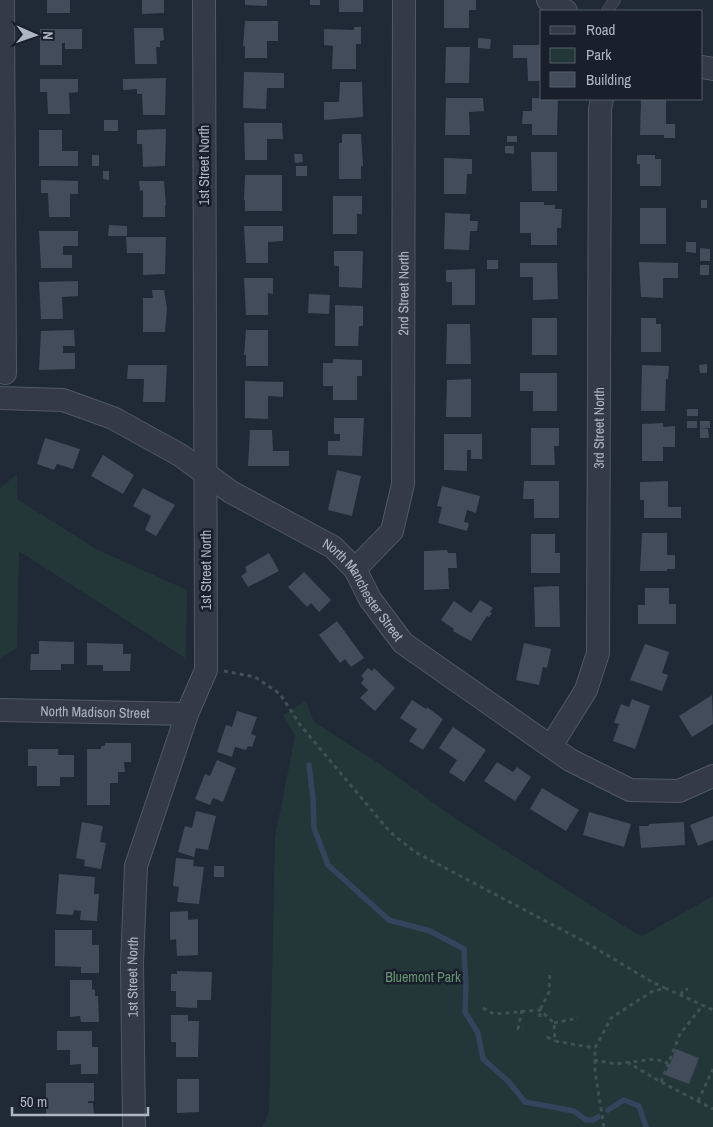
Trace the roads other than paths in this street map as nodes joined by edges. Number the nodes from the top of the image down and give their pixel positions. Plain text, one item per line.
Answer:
1 (3, 0) edge
2 (204, 0) edge
3 (404, 0) edge
4 (548, 0) edge
5 (564, 10) edge
6 (602, 100) edge
7 (4, 388) edge
8 (206, 472) junction
9 (356, 569) junction
10 (1, 710) dead end
11 (187, 714) junction
12 (551, 746) junction
13 (713, 776) edge
14 (134, 1127) edge

1 - 7 street
2 - 8 street, 1st Street North
3 - 9 street, 2nd Street North
4 - 5 street
6 - 12 street, 3rd Street North
7 - 8 street, North Manchester Street
8 - 9 street, North Manchester Street
8 - 11 street, 1st Street North
9 - 12 street, North Manchester Street
10 - 11 street, North Madison Street
11 - 14 street, 1st Street North
12 - 13 street, North Manchester Street

